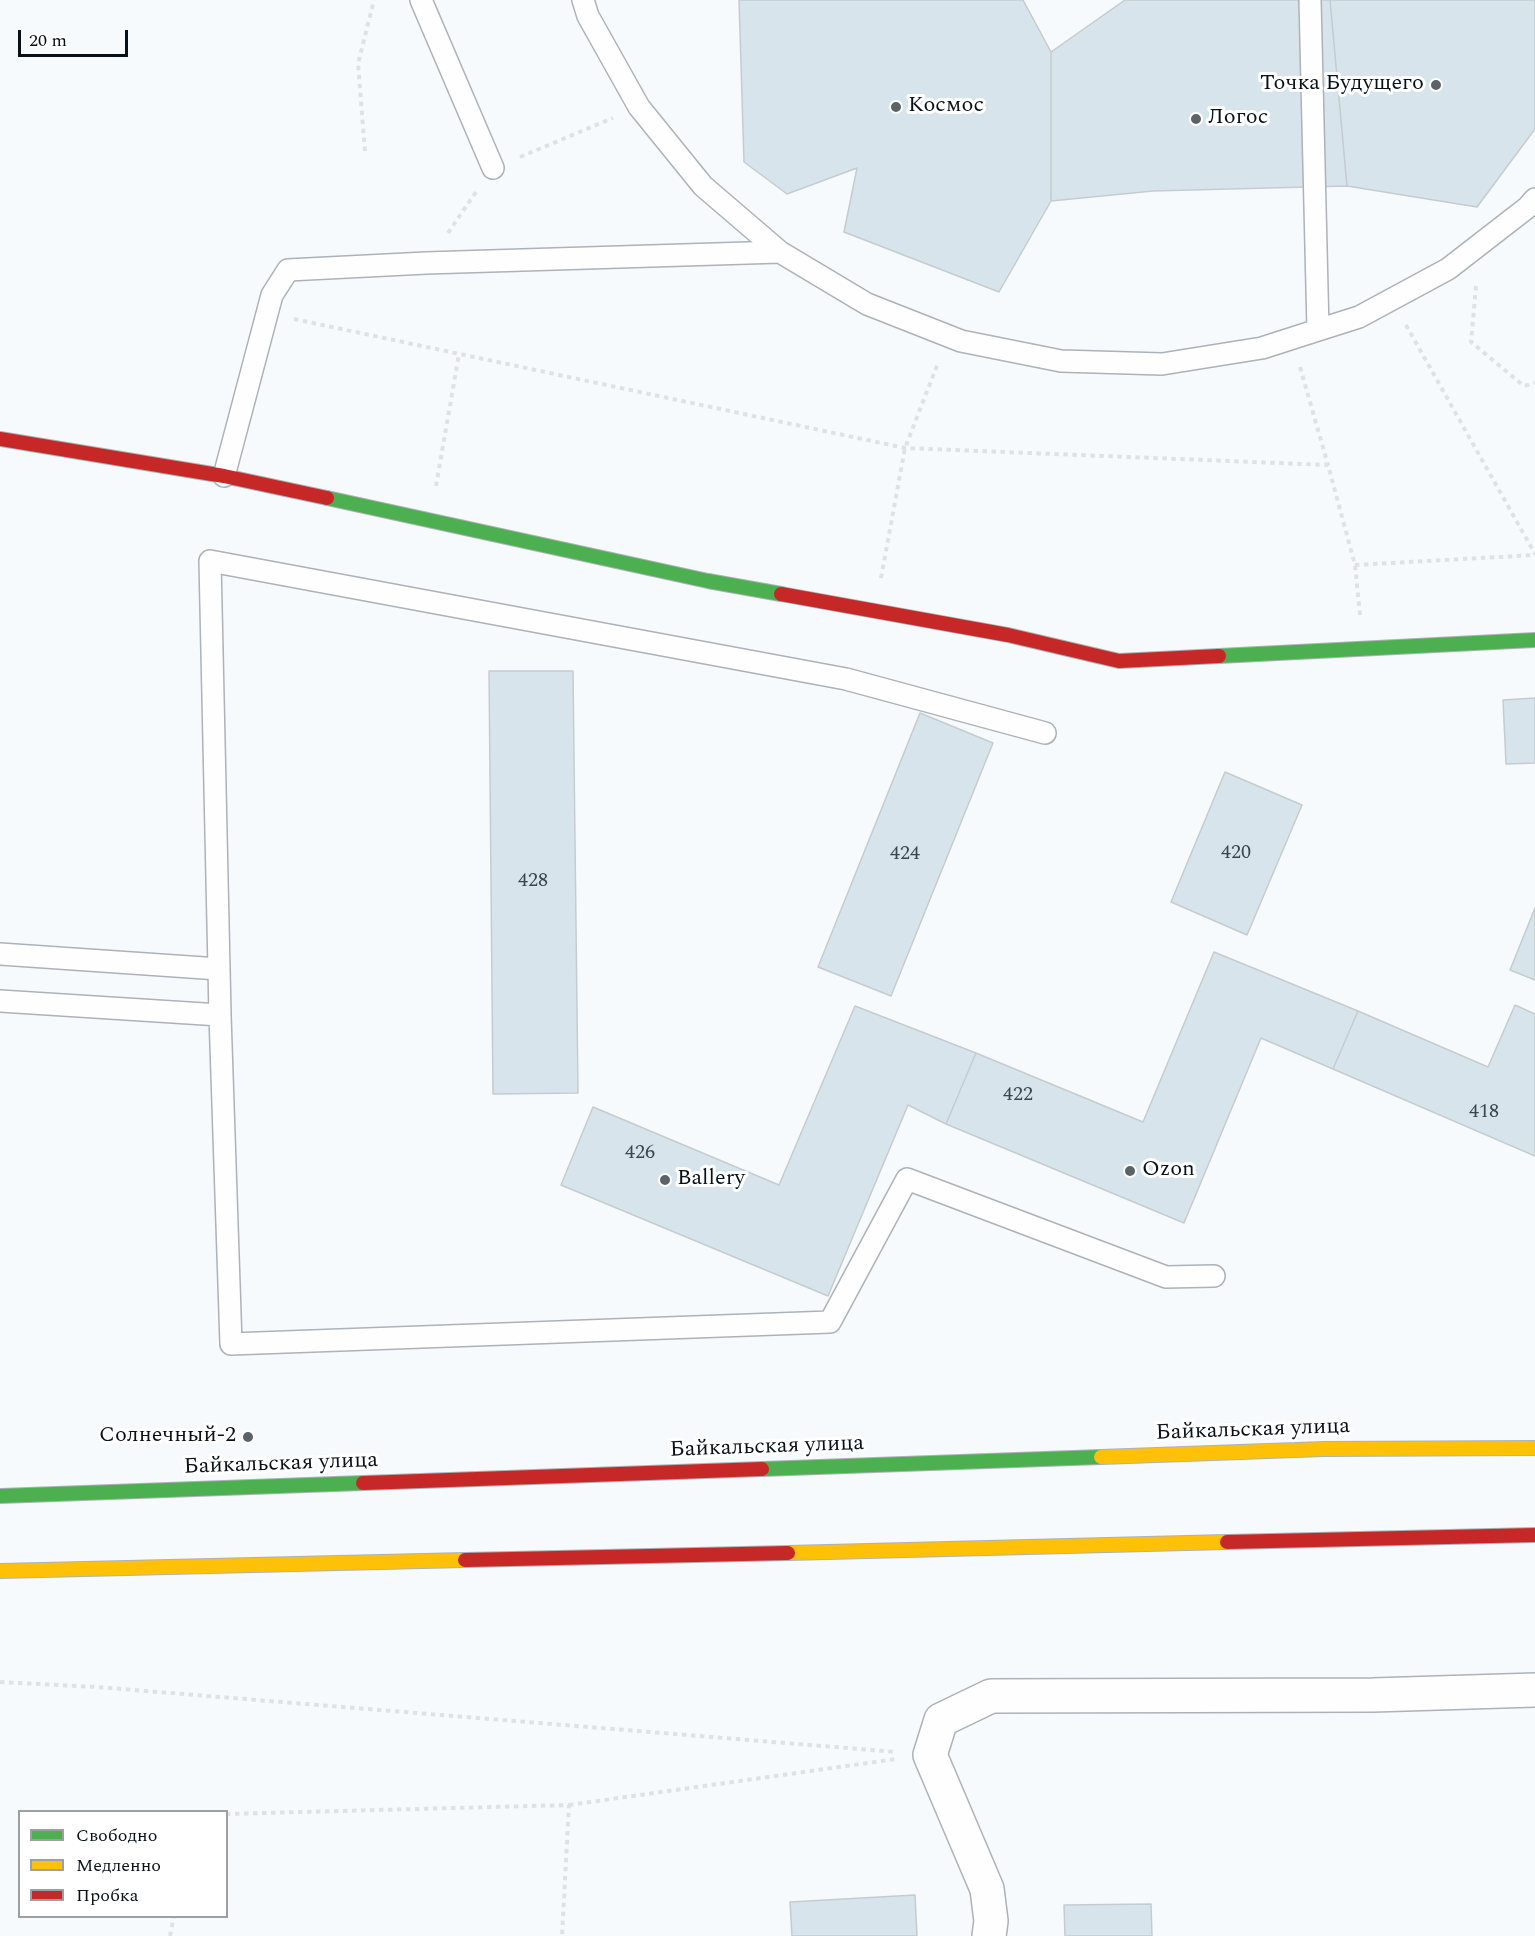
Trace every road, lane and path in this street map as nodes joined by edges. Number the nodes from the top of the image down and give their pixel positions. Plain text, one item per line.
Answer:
1 (374, 0) edge
2 (421, 0) edge
3 (583, 0) edge
4 (1310, 0) edge
5 (639, 107) junction
6 (365, 151) dead end
7 (493, 168) junction
8 (1535, 199) edge
9 (780, 252) junction
10 (426, 262) junction
11 (1477, 277) dead end
12 (1392, 299) junction
13 (267, 314) junction
14 (1318, 330) junction
15 (949, 336) junction
16 (1292, 339) junction
17 (459, 354) junction
18 (1535, 382) edge
19 (0, 439) edge
20 (905, 448) junction
21 (1328, 465) junction
22 (224, 476) junction
23 (429, 521) junction
24 (1535, 554) edge
25 (1355, 564) junction
26 (875, 611) junction
27 (1535, 640) edge
28 (1363, 650) junction
29 (1045, 733) dead end
30 (0, 954) edge
31 (219, 969) junction
32 (0, 1001) edge
33 (220, 1015) junction
34 (1214, 1276) dead end
35 (1535, 1448) edge
36 (0, 1496) edge
37 (1535, 1535) edge
38 (0, 1571) edge
39 (0, 1682) edge
40 (1535, 1690) edge
41 (930, 1755) junction
42 (569, 1805) junction
43 (228, 1814) edge
44 (174, 1918) edge
45 (170, 1936) edge
46 (562, 1936) edge
47 (989, 1936) edge

1 - 6 path
2 - 7 lane
3 - 5 lane
4 - 14 lane
5 - 7 path
5 - 9 lane
7 - 10 path
8 - 12 lane
9 - 10 lane
9 - 15 lane
10 - 13 lane
11 - 18 path
12 - 14 lane
12 - 24 path
13 - 17 path
13 - 22 lane
14 - 16 lane
15 - 16 lane
15 - 20 path
16 - 21 path
17 - 20 path
17 - 23 path
19 - 22 main road
20 - 21 path
20 - 26 path
21 - 25 path
22 - 23 main road
23 - 26 main road
24 - 25 path
25 - 28 path
26 - 28 main road
27 - 28 main road
29 - 31 lane
30 - 31 lane
31 - 33 lane
32 - 33 lane
33 - 34 lane
35 - 36 main road, Байкальская улица
37 - 38 main road
39 - 41 path
40 - 41 street
41 - 42 path
41 - 47 street
42 - 43 path
42 - 46 path
44 - 45 path

